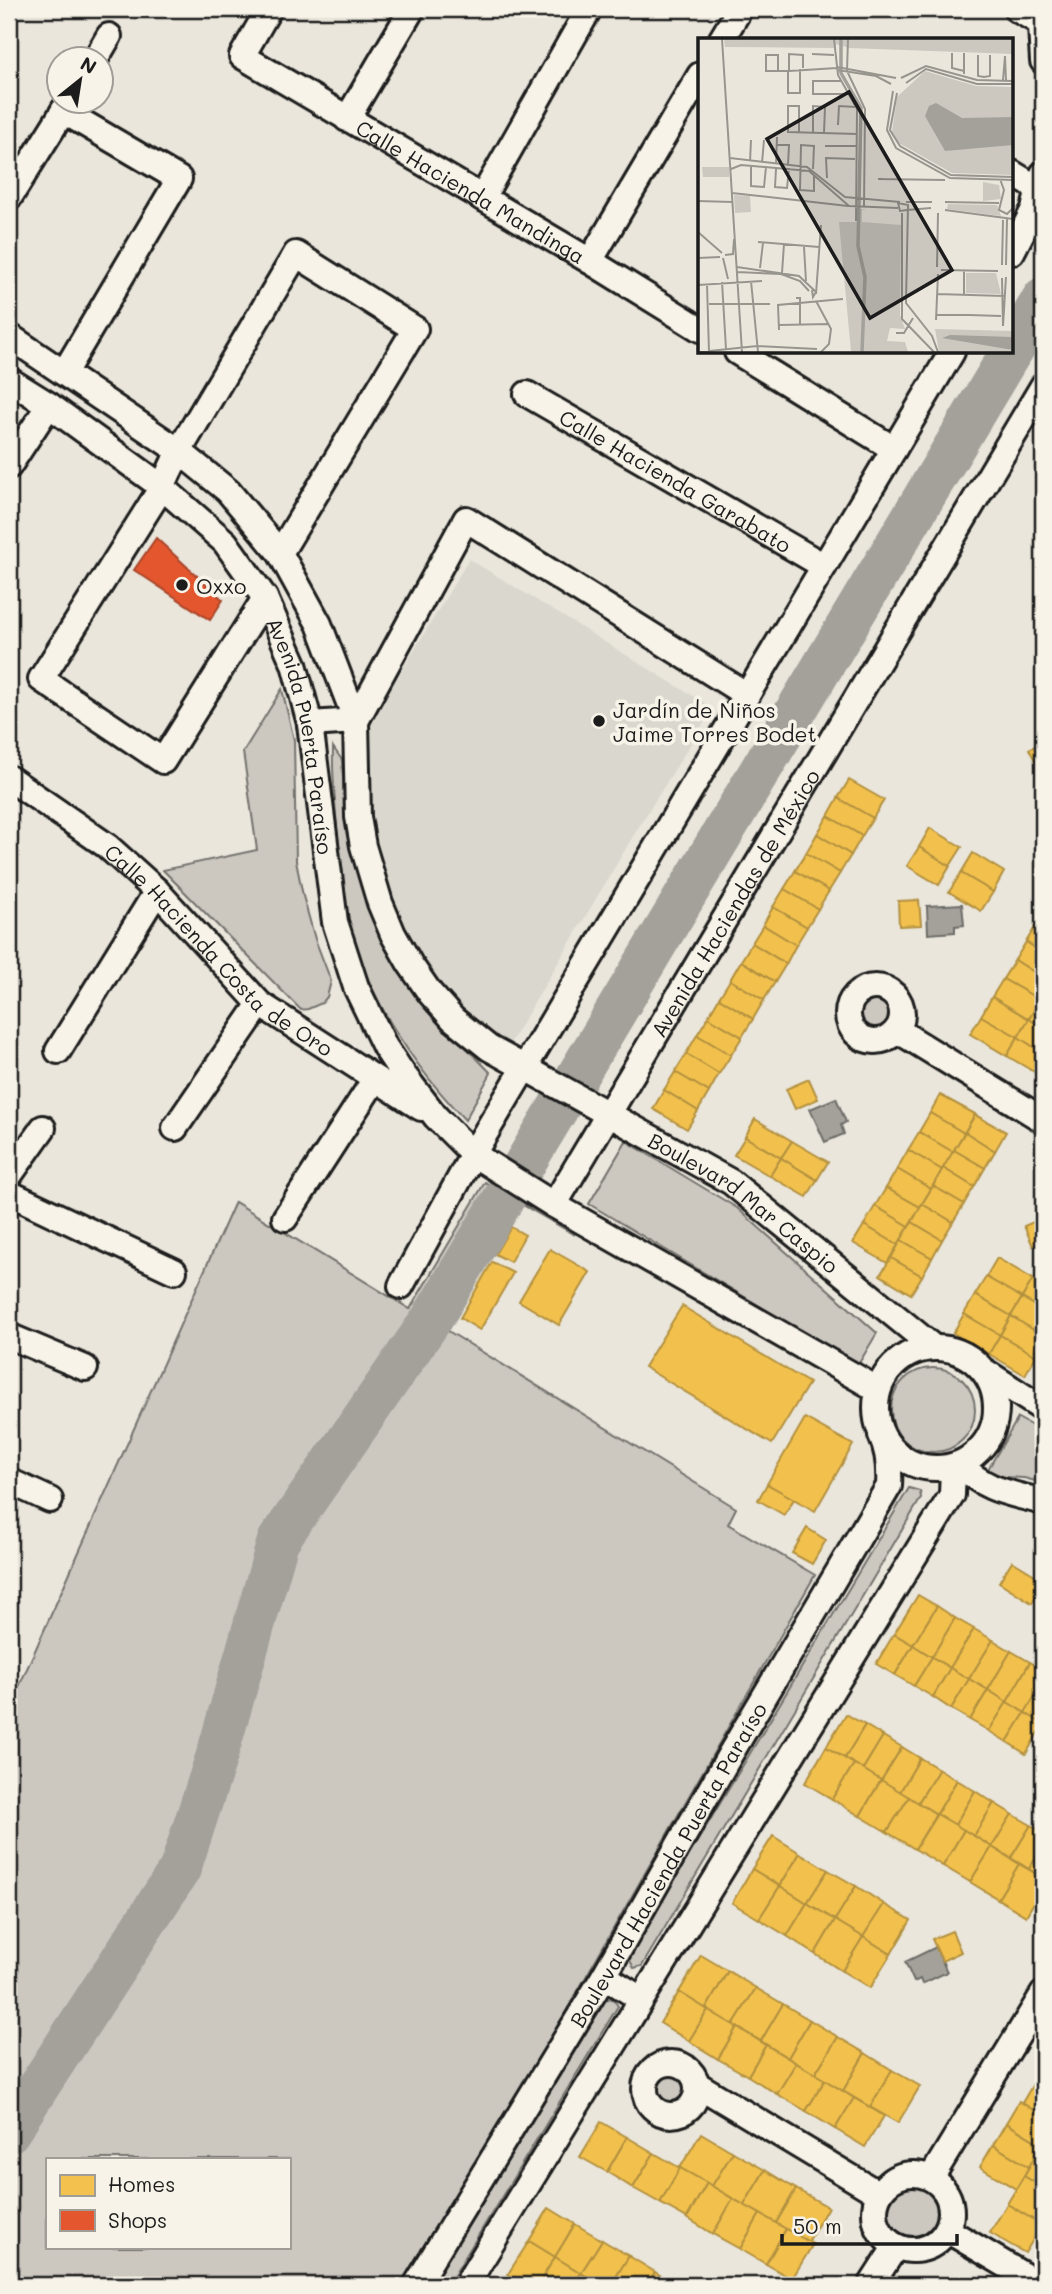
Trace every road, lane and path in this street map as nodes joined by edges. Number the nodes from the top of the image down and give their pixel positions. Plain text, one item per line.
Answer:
1 (269, 9) edge
2 (412, 9) edge
3 (589, 9) edge
4 (733, 9) edge
5 (1016, 9) edge
6 (1041, 16) edge
7 (109, 36) dead end
8 (722, 38) edge
9 (103, 46) edge
10 (1043, 61) edge
11 (698, 78) edge
12 (60, 116) edge
13 (81, 116) edge
14 (346, 118) junction
15 (1014, 174) edge
16 (1042, 182) edge
17 (9, 198) edge
18 (482, 198) junction
19 (1014, 248) edge
20 (590, 261) junction
21 (698, 328) edge
22 (9, 336) edge
23 (740, 354) edge
24 (951, 354) edge
25 (64, 373) junction
26 (9, 380) edge
27 (1043, 386) edge
28 (527, 394) dead end
29 (49, 405) junction
30 (894, 449) junction
31 (179, 451) junction
32 (9, 466) edge
33 (162, 487) junction
34 (280, 553) junction
35 (824, 566) junction
36 (265, 598) junction
37 (747, 695) junction
38 (356, 721) junction
39 (310, 724) junction
40 (9, 778) edge
41 (157, 891) junction
42 (260, 1004) junction
43 (897, 1030) dead end
44 (58, 1051) dead end
45 (532, 1073) junction
46 (374, 1079) junction
47 (599, 1109) junction
48 (436, 1117) junction
49 (1043, 1120) edge
50 (43, 1128) dead end
51 (175, 1128) dead end
52 (481, 1159) junction
53 (9, 1176) edge
54 (9, 1193) edge
55 (554, 1205) junction
56 (285, 1218) dead end
57 (174, 1271) dead end
58 (401, 1286) dead end
59 (9, 1336) edge
60 (933, 1347) junction
61 (85, 1368) dead end
62 (986, 1372) junction
63 (877, 1389) junction
64 (1043, 1409) edge
65 (881, 1435) junction
66 (957, 1466) junction
67 (9, 1481) edge
68 (50, 1500) dead end
69 (1043, 1502) edge
70 (604, 1976) junction
71 (1043, 1994) edge
72 (641, 1999) junction
73 (698, 2085) dead end
74 (930, 2178) junction
75 (879, 2194) junction
76 (947, 2230) junction
77 (896, 2246) junction
78 (416, 2285) edge
79 (466, 2285) edge
80 (871, 2285) edge
81 (1040, 2285) edge

1 - 14 street, Calle Hacienda Mandinga
2 - 14 street
3 - 18 street
4 - 8 street
5 - 6 street
6 - 10 street
7 - 9 street
11 - 20 street
12 - 17 street
13 - 25 street
14 - 18 street, Calle Hacienda Mandinga
15 - 16 street
16 - 19 street
18 - 20 street, Calle Hacienda Mandinga
20 - 21 street, Calle Hacienda Mandinga
22 - 25 street, Avenida Puerta Paraíso
23 - 30 street
24 - 30 street
25 - 31 street, Avenida Puerta Paraíso
26 - 29 street, Avenida Puerta Paraíso
27 - 47 street, Avenida Haciendas de México
28 - 35 street, Calle Hacienda Garabato
29 - 32 street
29 - 33 street, Avenida Puerta Paraíso
30 - 35 street
31 - 33 street
31 - 34 street, Avenida Puerta Paraíso
31 - 34 street
33 - 36 street, Avenida Puerta Paraíso
33 - 36 street
34 - 38 street, Avenida Puerta Paraíso
35 - 37 street
36 - 39 street, Avenida Puerta Paraíso
37 - 38 street
37 - 45 street
38 - 39 street
38 - 45 street, Avenida Puerta Paraíso
39 - 48 street, Avenida Puerta Paraíso
40 - 41 street, Calle Hacienda Costa de Oro
41 - 42 street, Calle Hacienda Costa de Oro
41 - 44 street
42 - 46 street, Calle Hacienda Costa de Oro
42 - 51 street
43 - 49 street
45 - 47 street, Boulevard Mar Caspio
45 - 52 street
46 - 48 street, Calle Hacienda Costa de Oro
46 - 56 street
47 - 55 street, Avenida Haciendas de México
47 - 60 street, Boulevard Mar Caspio
48 - 52 street, Avenida Puerta Paraíso
50 - 53 street
52 - 55 street
52 - 58 street
54 - 57 street
55 - 63 street
59 - 61 street
60 - 62 street
60 - 63 street
62 - 64 street
62 - 66 street
63 - 65 street
65 - 66 street
65 - 70 street, Boulevard Hacienda Puerta Paraíso
66 - 69 street
66 - 72 street, Boulevard Hacienda Puerta Paraíso
67 - 68 street
70 - 72 street
70 - 78 street, Boulevard Hacienda Puerta Paraíso
71 - 74 street
72 - 79 street, Boulevard Hacienda Puerta Paraíso
73 - 75 street
74 - 75 street
74 - 76 street
75 - 77 street
76 - 77 street
76 - 81 street
77 - 80 street

